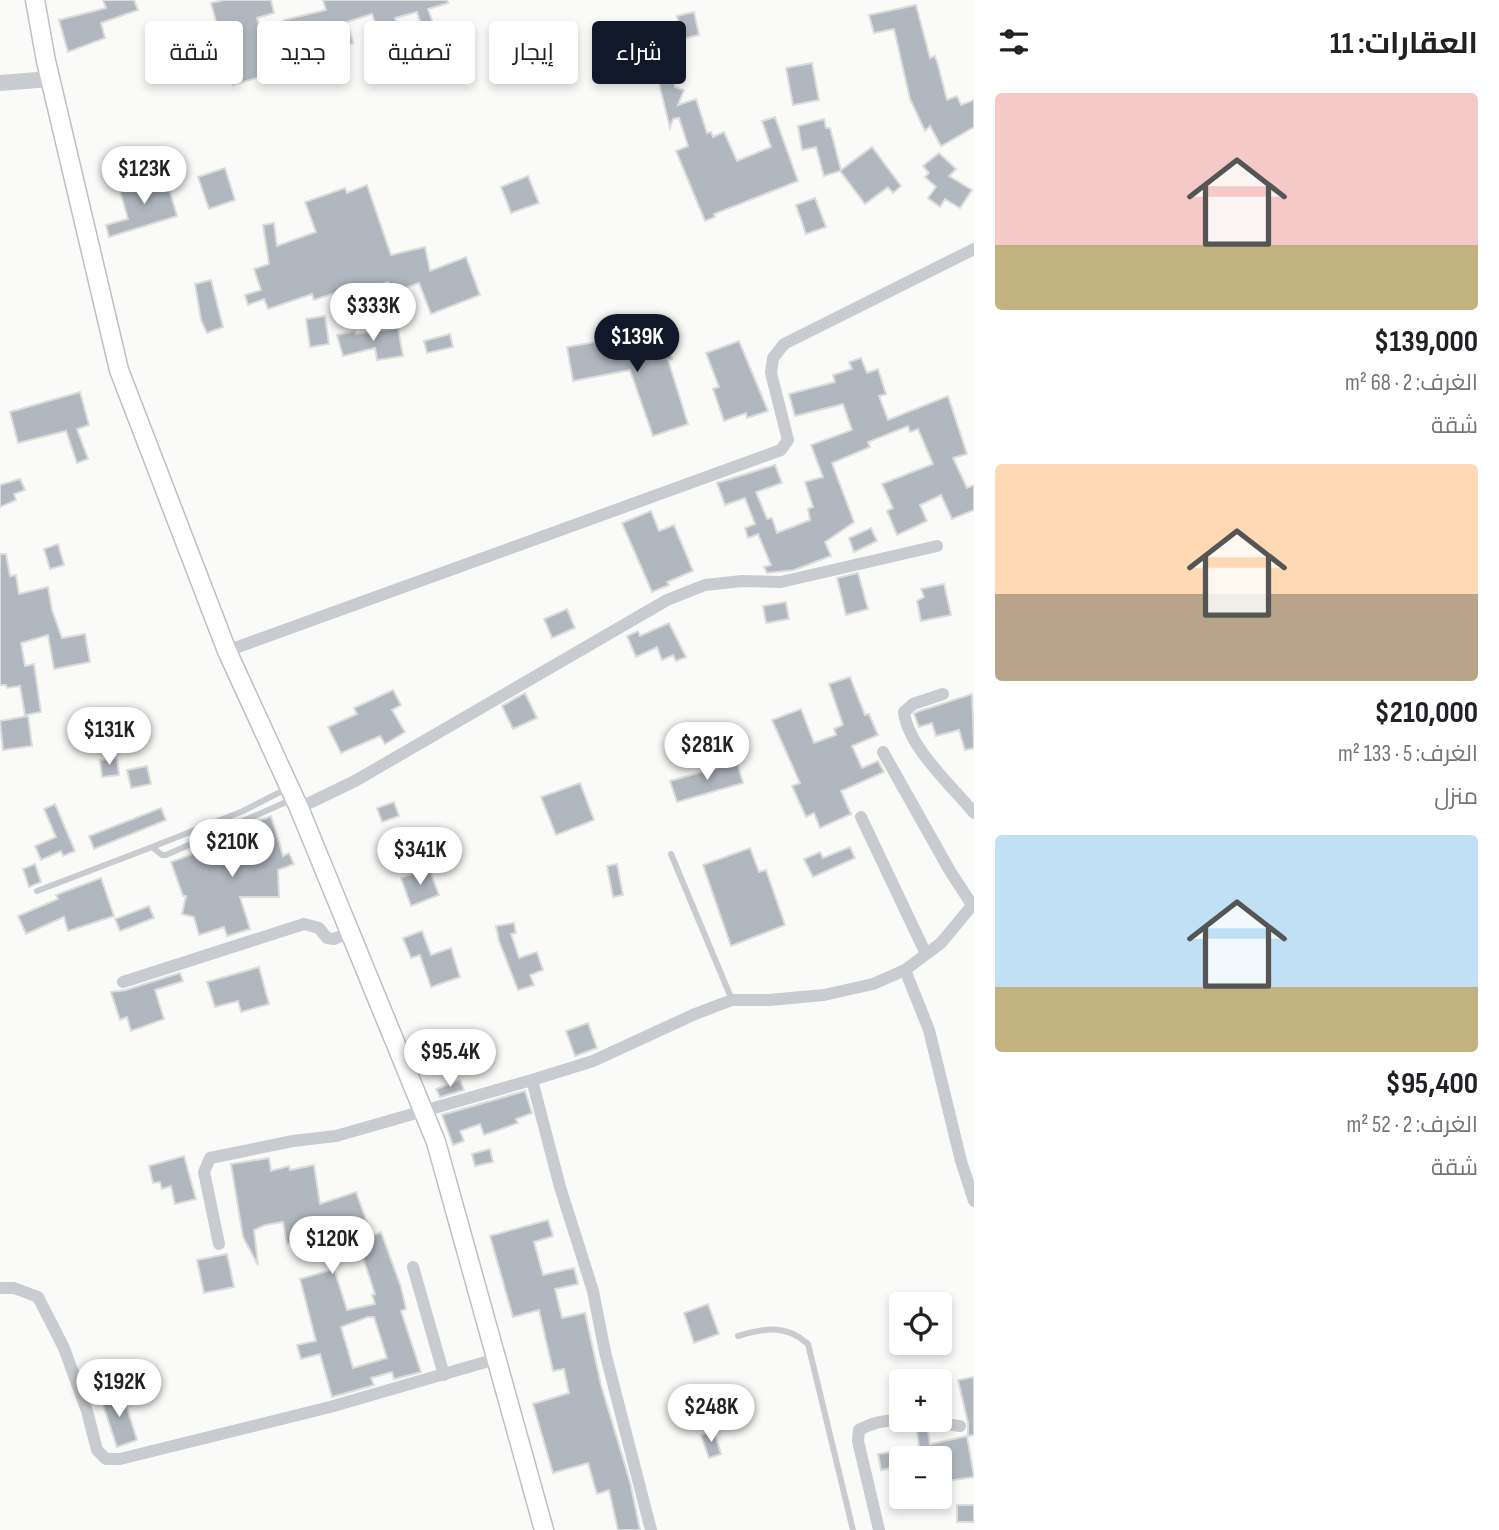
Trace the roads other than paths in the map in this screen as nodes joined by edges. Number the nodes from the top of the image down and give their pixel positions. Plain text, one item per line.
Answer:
1 (35, 0) edge
2 (50, 79) junction
3 (0, 83) edge
4 (974, 249) edge
5 (937, 546) dead end
6 (227, 651) junction
7 (943, 694) dead end
8 (883, 752) dead end
9 (295, 798) junction
10 (974, 813) edge
11 (861, 817) dead end
12 (152, 846) junction
13 (671, 854) dead end
14 (37, 891) dead end
15 (973, 904) edge
16 (349, 932) junction
17 (926, 954) junction
18 (905, 970) junction
19 (123, 982) dead end
20 (732, 1000) junction
21 (532, 1080) junction
22 (424, 1114) junction
23 (974, 1201) edge
24 (219, 1244) dead end
25 (412, 1267) dead end
26 (0, 1289) edge
27 (738, 1336) dead end
28 (496, 1359) junction
29 (444, 1375) junction
30 (960, 1426) dead end
31 (544, 1530) edge
32 (651, 1530) edge
33 (853, 1530) edge
34 (878, 1530) edge

1 - 2 main road
2 - 3 street
2 - 6 main road
4 - 6 street
5 - 9 street
6 - 9 main road
7 - 10 street
8 - 15 street
9 - 12 lane
9 - 12 lane
9 - 16 main road
11 - 17 street
12 - 14 lane
13 - 20 lane
15 - 17 street
16 - 19 street
16 - 22 main road
17 - 18 street
18 - 20 street
18 - 23 street
20 - 21 street
21 - 22 street
21 - 32 street
22 - 24 street
22 - 28 main road
25 - 29 street
26 - 29 street
27 - 33 lane
28 - 29 street
28 - 31 main road
30 - 34 street

